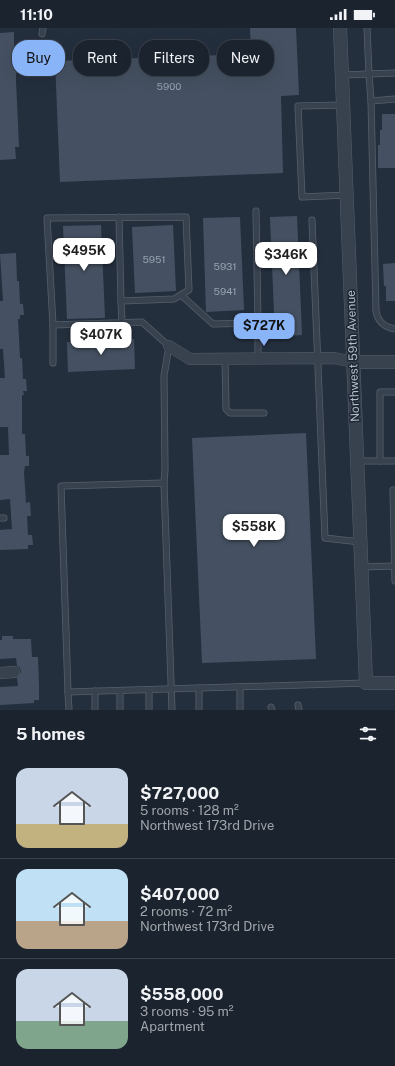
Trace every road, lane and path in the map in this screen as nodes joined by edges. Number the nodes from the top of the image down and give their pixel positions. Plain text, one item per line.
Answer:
1 (340, 28) edge
2 (367, 28) edge
3 (395, 73) edge
4 (369, 74) junction
5 (342, 75) junction
6 (395, 99) edge
7 (370, 101) junction
8 (343, 105) junction
9 (347, 195) junction
10 (256, 211) dead end
11 (119, 218) junction
12 (312, 220) dead end
13 (181, 295) junction
14 (121, 301) junction
15 (122, 323) junction
16 (258, 323) junction
17 (53, 325) junction
18 (395, 328) edge
19 (169, 346) junction
20 (258, 358) junction
21 (317, 358) junction
22 (225, 359) junction
23 (353, 362) junction
24 (395, 362) edge
25 (53, 363) dead end
26 (395, 392) edge
27 (264, 413) dead end
28 (357, 461) junction
29 (380, 461) junction
30 (395, 461) edge
31 (164, 483) junction
32 (395, 490) edge
33 (360, 542) junction
34 (395, 566) edge
35 (361, 567) junction
36 (395, 581) edge
37 (14, 672) dead end
38 (0, 674) edge
39 (366, 683) junction
40 (395, 683) edge
41 (240, 687) junction
42 (199, 688) junction
43 (171, 689) junction
44 (149, 690) junction
45 (95, 691) junction
46 (120, 691) junction
47 (68, 692) junction
48 (69, 710) edge
49 (95, 710) edge
50 (120, 710) edge
51 (149, 710) edge
52 (172, 710) edge
53 (199, 710) edge
54 (240, 710) edge

1 - 5 street, Northwest 59th Avenue
2 - 4 lane
3 - 4 lane
4 - 5 lane
4 - 7 lane
5 - 8 street, Northwest 59th Avenue
6 - 7 lane
7 - 18 lane
8 - 9 street, Northwest 59th Avenue
8 - 9 lane
9 - 23 street, Northwest 59th Avenue
10 - 16 lane
11 - 13 lane
11 - 14 lane
11 - 17 lane
12 - 21 lane
13 - 14 lane
13 - 16 lane
14 - 15 lane
15 - 17 lane
15 - 19 lane
16 - 20 lane
17 - 25 lane
19 - 22 street
19 - 31 lane
20 - 21 street
20 - 22 street
21 - 23 street
21 - 33 lane
22 - 27 lane
23 - 24 street
23 - 28 street, Northwest 59th Avenue
26 - 29 lane
28 - 29 lane
28 - 33 street, Northwest 59th Avenue
29 - 30 lane
31 - 43 lane
31 - 47 lane
32 - 34 lane
33 - 35 street, Northwest 59th Avenue
34 - 35 lane
34 - 36 lane
35 - 39 street, Northwest 59th Avenue
37 - 38 street
39 - 40 street
39 - 41 lane
41 - 42 lane
41 - 54 lane
42 - 43 lane
42 - 53 lane
43 - 44 lane
43 - 52 lane
44 - 46 lane
44 - 51 lane
45 - 46 lane
45 - 47 lane
45 - 49 lane
46 - 50 lane
47 - 48 lane

